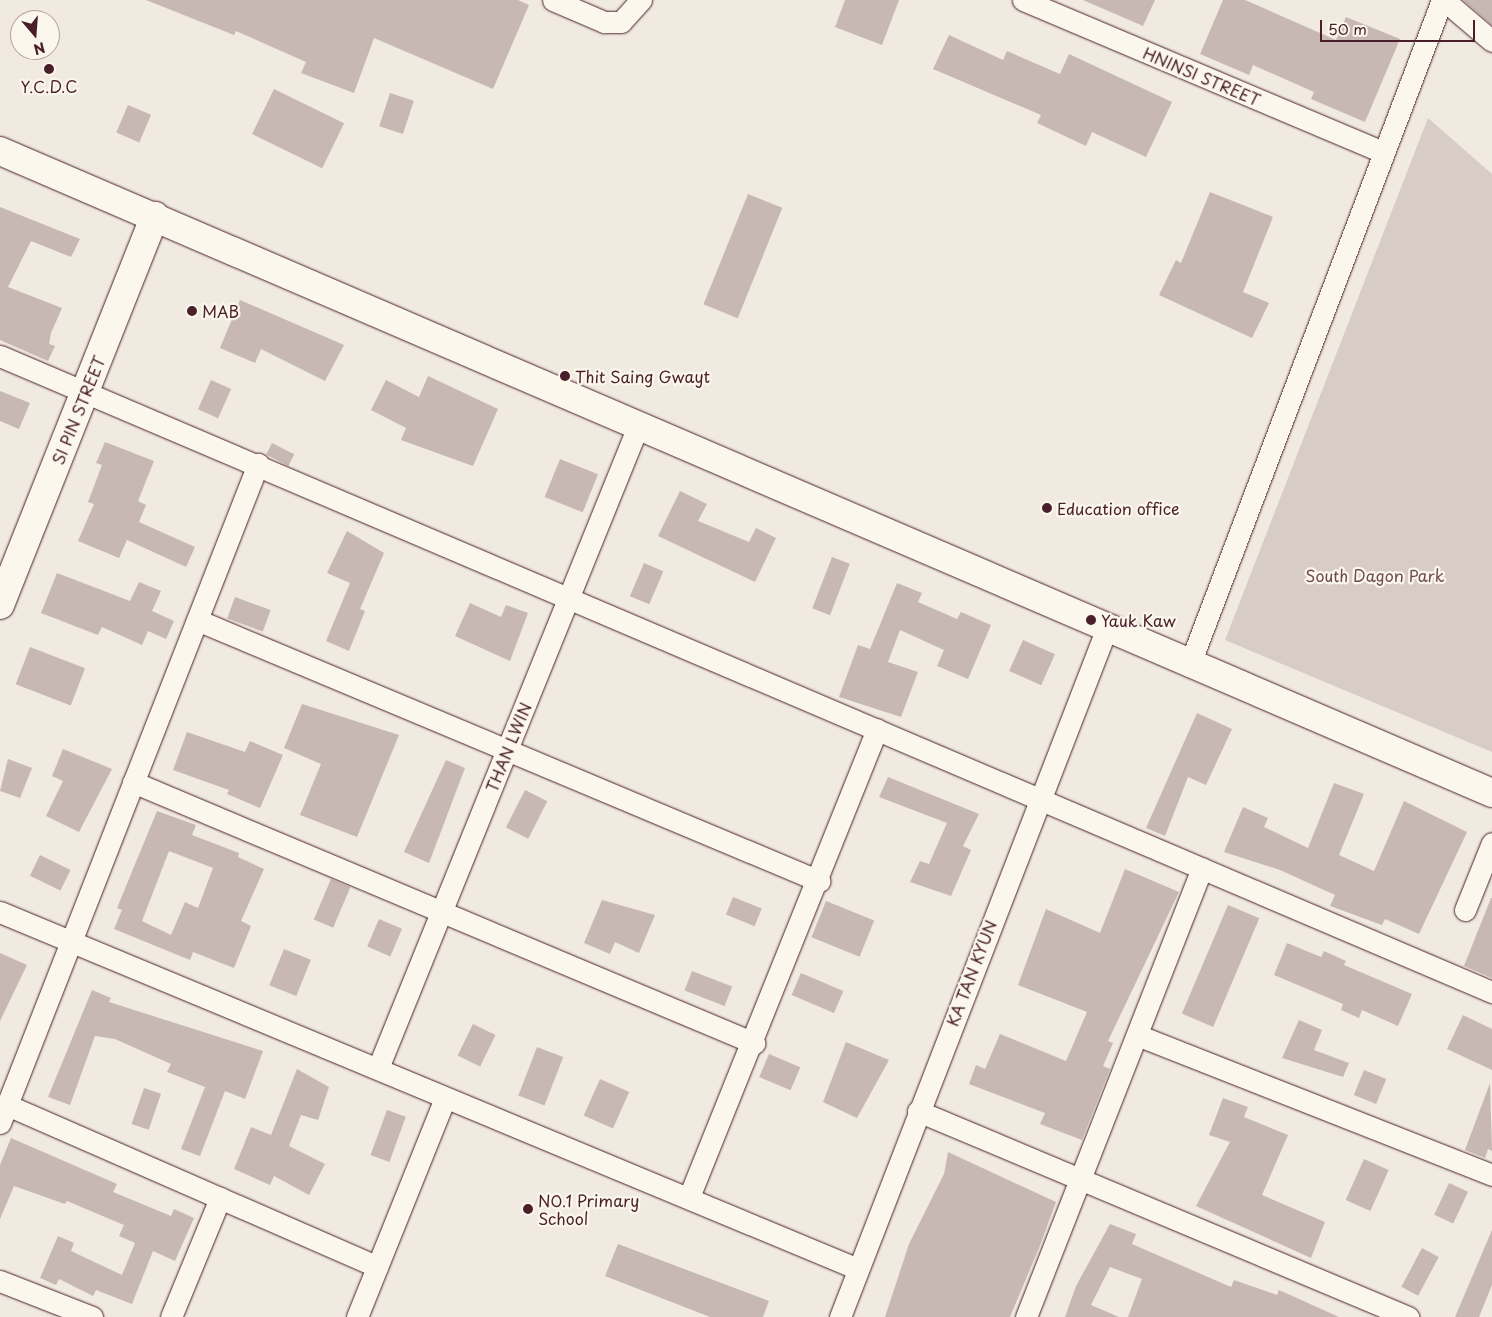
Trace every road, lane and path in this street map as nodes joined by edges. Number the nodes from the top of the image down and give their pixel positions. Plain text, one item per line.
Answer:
1 (553, 0) edge
2 (641, 0) edge
3 (1022, 0) edge
4 (1443, 0) edge
5 (1492, 41) edge
6 (0, 151) edge
7 (1381, 151) junction
8 (155, 216) junction
9 (0, 356) edge
10 (86, 390) junction
11 (638, 426) junction
12 (258, 464) junction
13 (569, 597) junction
14 (0, 605) edge
15 (197, 620) junction
16 (1106, 630) junction
17 (1189, 666) junction
18 (877, 729) junction
19 (507, 750) junction
20 (133, 782) junction
21 (1492, 793) edge
22 (1038, 798) junction
23 (1492, 843) edge
24 (1202, 868) junction
25 (819, 881) junction
26 (1465, 910) dead end
27 (442, 911) junction
28 (0, 912) edge
29 (71, 943) junction
30 (1492, 992) edge
31 (1137, 1035) junction
32 (754, 1043) junction
33 (378, 1068) junction
34 (445, 1098) junction
35 (918, 1112) junction
36 (4, 1114) edge
37 (1492, 1175) edge
38 (1080, 1180) junction
39 (689, 1197) junction
40 (220, 1198) junction
41 (377, 1267) junction
42 (858, 1269) junction
43 (0, 1281) edge
44 (92, 1317) edge
45 (171, 1317) edge
46 (357, 1317) edge
47 (840, 1317) edge
48 (1026, 1317) edge
49 (1408, 1317) edge

1 - 2 street
3 - 7 street, HNINSI STREET
4 - 5 street
4 - 7 street
6 - 8 main road
7 - 17 street
8 - 10 main road, SI PIN STREET
8 - 11 main road
9 - 10 street
10 - 12 street
10 - 14 main road, SI PIN STREET
11 - 13 street, THAN LWIN
11 - 16 main road
12 - 13 street
12 - 15 street
13 - 18 street
13 - 19 street, THAN LWIN
15 - 19 street
15 - 20 street
16 - 17 main road
16 - 22 street, KA TAN KYUN
17 - 21 main road
18 - 22 street
18 - 25 street
19 - 25 street
19 - 27 street, THAN LWIN
20 - 27 street
20 - 29 street
22 - 24 street
22 - 35 street, KA TAN KYUN
23 - 26 street
24 - 30 street
24 - 31 street
25 - 32 street
27 - 32 street
27 - 33 street, THAN LWIN
28 - 29 street
29 - 33 street
29 - 36 street
31 - 37 street
31 - 38 street
32 - 39 street
33 - 34 street
34 - 39 street
34 - 41 street
35 - 38 street
35 - 42 street, KA TAN KYUN
36 - 40 street
38 - 48 street
38 - 49 street
39 - 42 street
40 - 41 street
40 - 45 street
41 - 46 street
42 - 47 street, KA TAN KYUN
43 - 44 street

